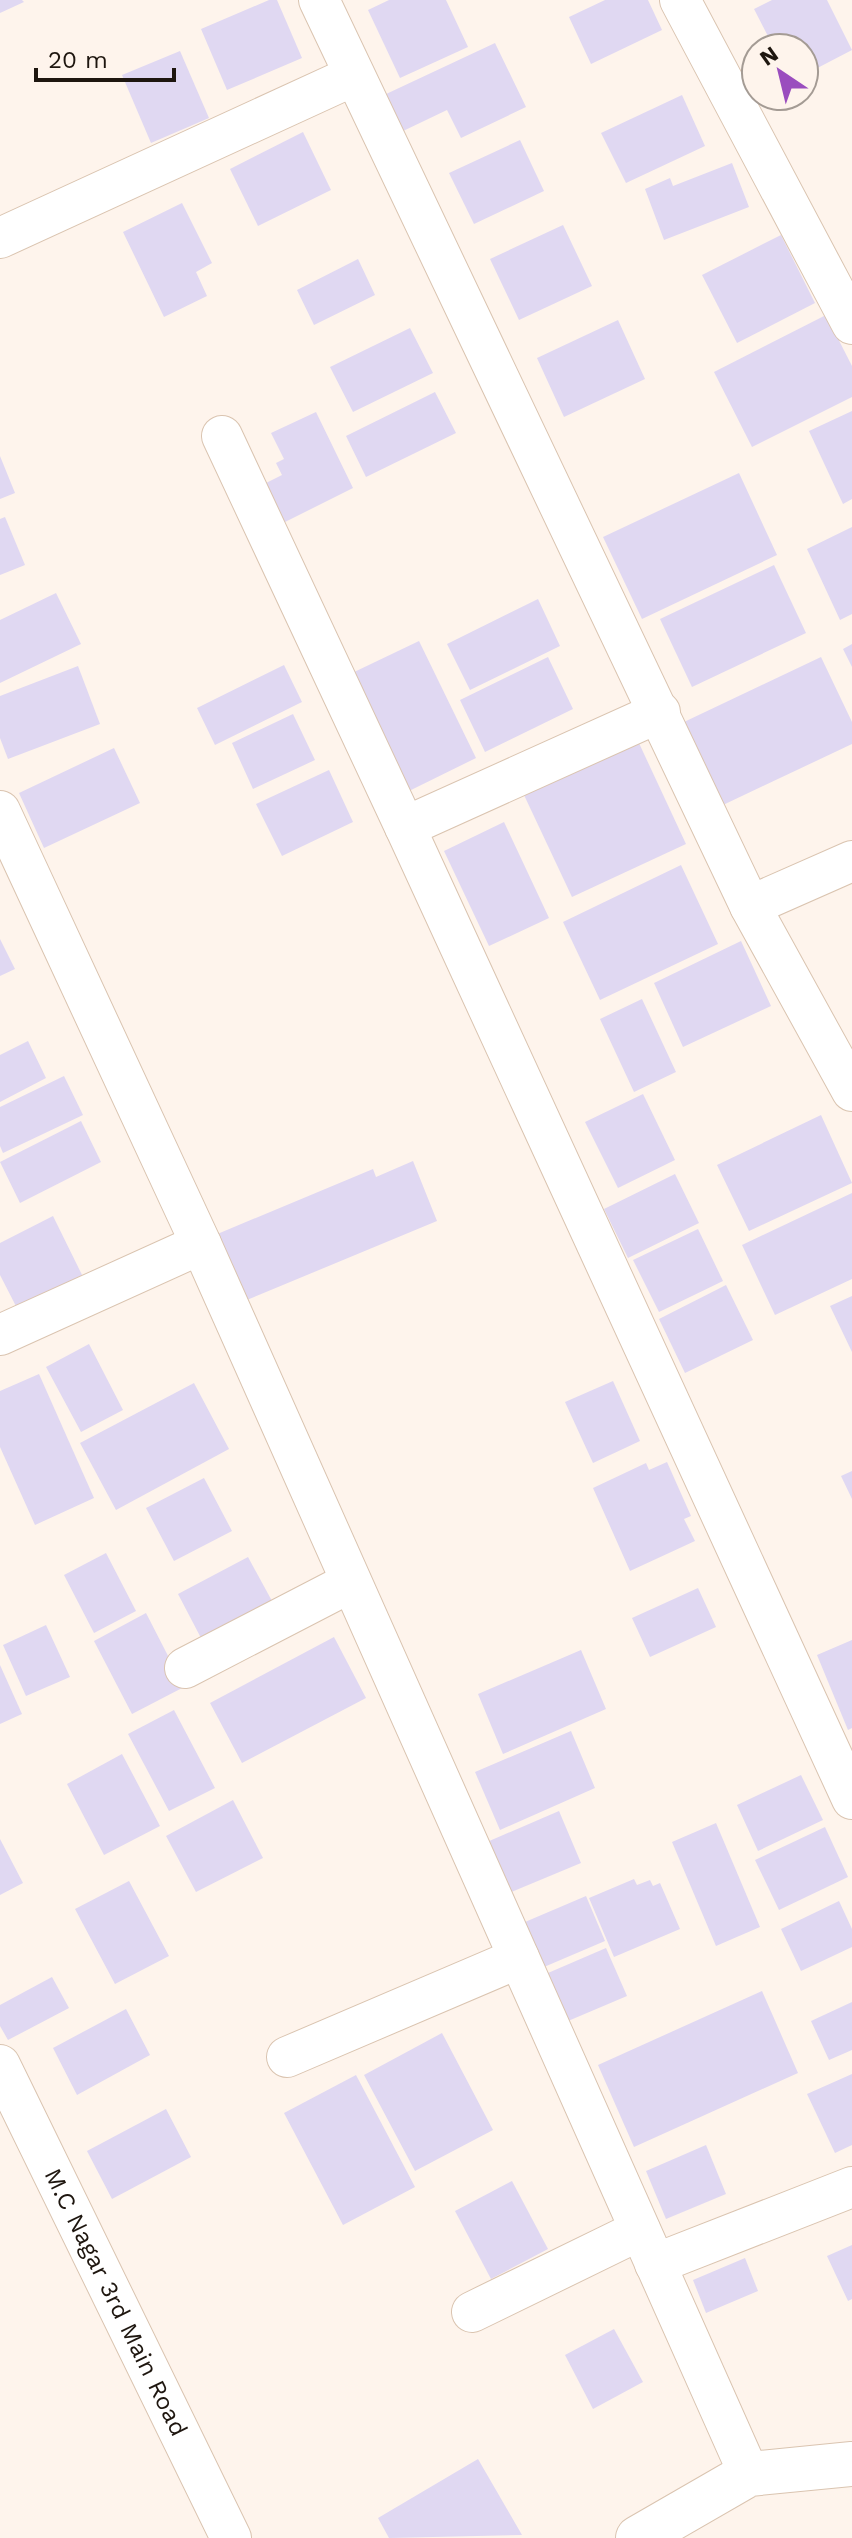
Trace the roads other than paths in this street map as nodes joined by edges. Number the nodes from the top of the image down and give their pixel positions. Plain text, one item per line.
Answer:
1 (319, 0) edge
2 (680, 0) edge
3 (353, 76) junction
4 (0, 238) edge
5 (852, 324) edge
6 (222, 436) dead end
7 (660, 712) junction
8 (0, 811) edge
9 (405, 827) junction
10 (852, 861) edge
11 (12, 869) edge
12 (750, 906) junction
13 (852, 1091) edge
14 (201, 1244) junction
15 (0, 1335) edge
16 (351, 1582) junction
17 (185, 1668) dead end
18 (852, 1799) edge
19 (519, 1958) junction
20 (287, 2057) dead end
21 (0, 2065) edge
22 (852, 2187) edge
23 (648, 2247) junction
24 (472, 2312) dead end
25 (851, 2466) edge
26 (749, 2474) junction
27 (231, 2538) edge
28 (638, 2538) edge

1 - 3 street
2 - 5 street
3 - 4 street
3 - 7 street
6 - 9 street
7 - 9 street
7 - 12 street
8 - 11 street
9 - 18 street
10 - 12 street
11 - 14 street
12 - 13 street
14 - 15 street
14 - 16 street
16 - 17 street
16 - 19 street
19 - 20 street
19 - 23 street
21 - 27 street, M.C Nagar 3rd Main Road
22 - 23 street
23 - 24 street
23 - 26 street
25 - 26 street
26 - 28 street

